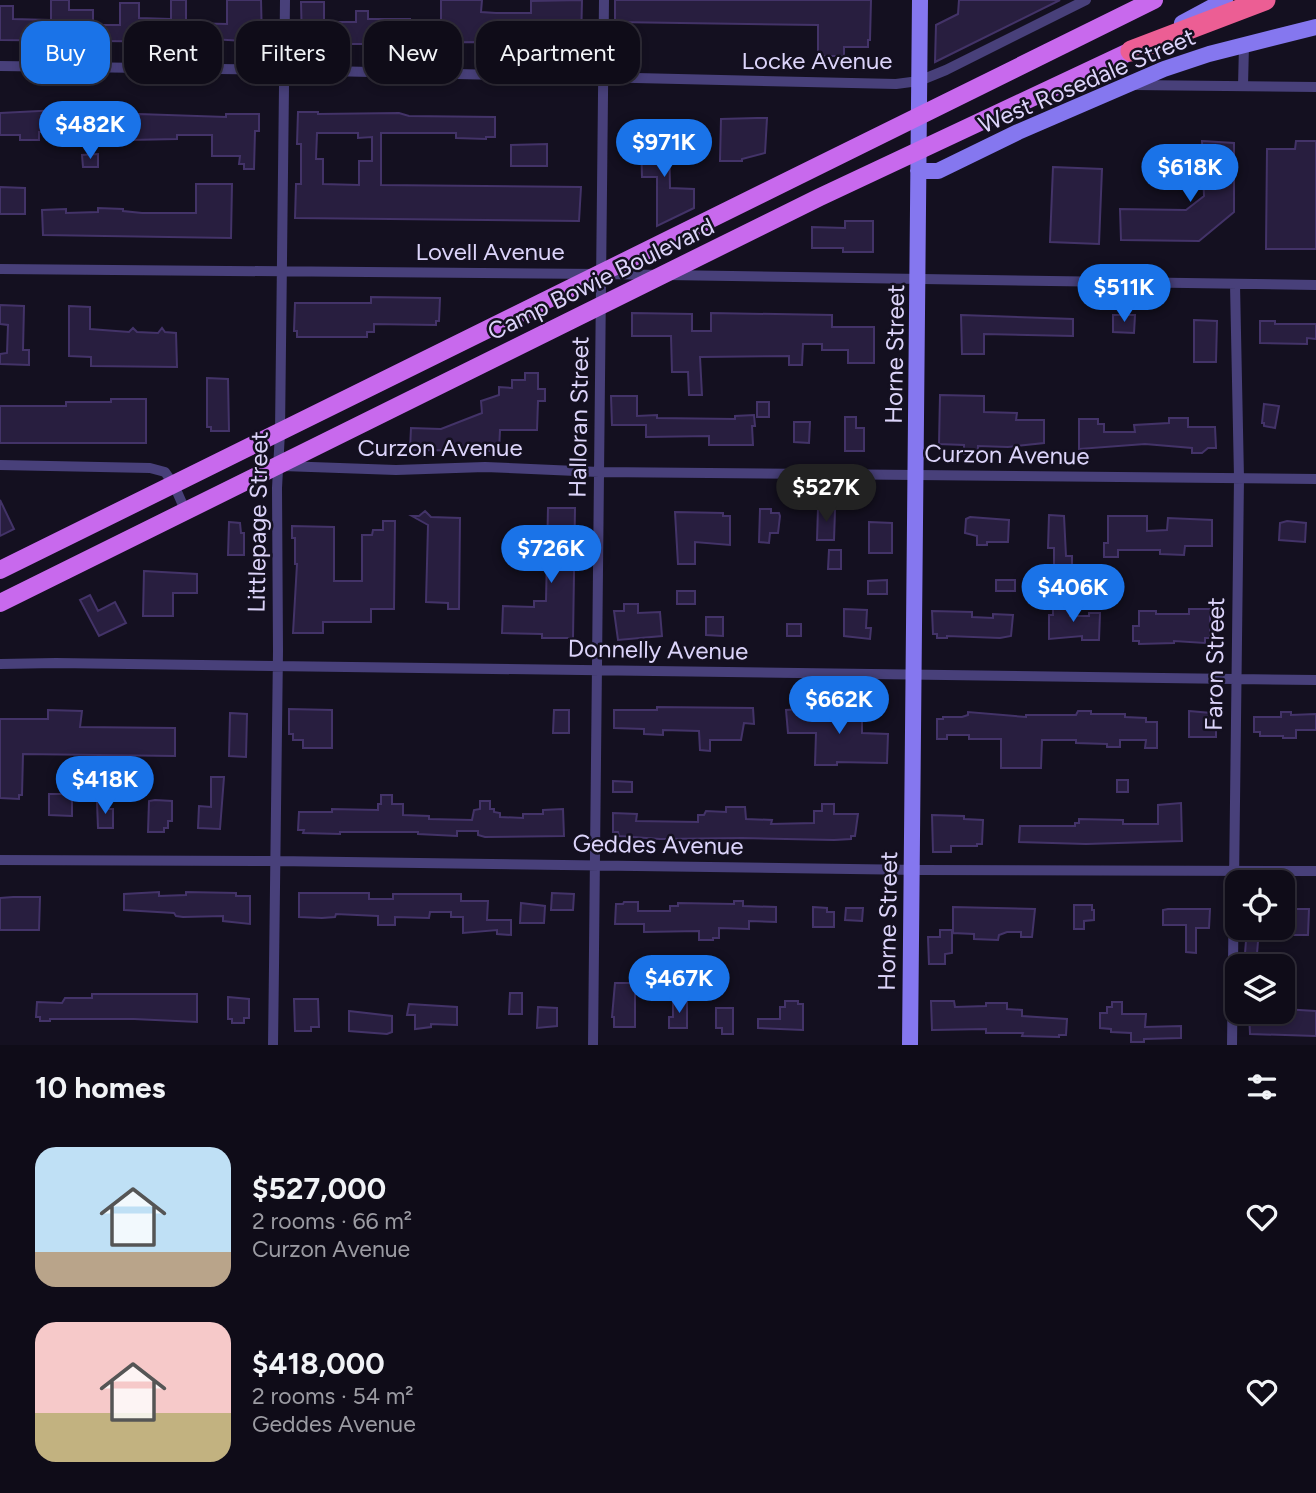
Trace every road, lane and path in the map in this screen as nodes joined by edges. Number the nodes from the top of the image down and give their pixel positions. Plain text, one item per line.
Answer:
1 (285, 0) edge
2 (604, 0) edge
3 (920, 0) edge
4 (1086, 0) edge
5 (1154, 0) edge
6 (1224, 0) edge
7 (1265, 0) edge
8 (285, 21) edge
9 (604, 21) edge
10 (1316, 27) edge
11 (1244, 45) junction
12 (1131, 51) junction
13 (0, 66) edge
14 (236, 69) edge
15 (350, 71) edge
16 (476, 74) edge
17 (640, 78) edge
18 (919, 81) junction
19 (285, 84) edge
20 (603, 84) edge
21 (1129, 85) junction
22 (1243, 86) junction
23 (1316, 87) edge
24 (919, 117) junction
25 (918, 152) junction
26 (918, 171) junction
27 (0, 269) edge
28 (282, 271) junction
29 (601, 274) junction
30 (662, 276) junction
31 (918, 279) junction
32 (1235, 284) junction
33 (1316, 285) edge
34 (601, 306) junction
35 (281, 432) junction
36 (0, 465) edge
37 (279, 466) junction
38 (599, 472) junction
39 (916, 475) junction
40 (1239, 478) junction
41 (1316, 479) edge
42 (174, 485) junction
43 (186, 512) junction
44 (0, 570) edge
45 (0, 603) edge
46 (0, 664) edge
47 (278, 666) junction
48 (597, 670) junction
49 (914, 674) junction
50 (1236, 678) junction
51 (1316, 680) edge
52 (0, 860) edge
53 (275, 861) junction
54 (594, 865) junction
55 (912, 870) junction
56 (1225, 870) edge
57 (1234, 870) edge
58 (1295, 871) edge
59 (1316, 871) edge
60 (1233, 940) edge
61 (273, 1045) edge
62 (593, 1045) edge
63 (910, 1045) edge
64 (1232, 1045) edge

1 - 8 street, Littlepage Street
2 - 9 street, Halloran Street
3 - 18 street, Horne Street
4 - 18 street, Locke Avenue
5 - 24 main road, Camp Bowie Boulevard
6 - 12 street, Camp Bowie Boulevard
7 - 12 highway
10 - 11 street, West Rosedale Street
11 - 21 street, West Rosedale Street
11 - 22 street
12 - 25 main road, Camp Bowie Boulevard
13 - 14 street, Locke Avenue
15 - 16 street, Locke Avenue
17 - 18 street, Locke Avenue
18 - 24 street, Horne Street
19 - 28 street, Littlepage Street
20 - 29 street, Halloran Street
21 - 22 street
21 - 26 street, West Rosedale Street
22 - 23 street
24 - 25 street, Horne Street
24 - 29 main road, Camp Bowie Boulevard
25 - 26 street, Horne Street
25 - 30 main road, Camp Bowie Boulevard
26 - 31 street, Horne Street
27 - 28 street, Lovell Avenue
28 - 29 street, Lovell Avenue
28 - 35 street, Littlepage Street
29 - 30 street, Lovell Avenue
29 - 34 street, Halloran Street
29 - 35 main road, Camp Bowie Boulevard
30 - 31 street, Lovell Avenue
30 - 34 main road, Camp Bowie Boulevard
31 - 32 street, Lovell Avenue
31 - 39 street, Horne Street
32 - 33 street, Lovell Avenue
32 - 40 street, Faron Street
34 - 37 main road, Camp Bowie Boulevard
34 - 38 street, Halloran Street
35 - 37 street, Littlepage Street
35 - 42 main road, Camp Bowie Boulevard
36 - 42 street
37 - 38 street, Curzon Avenue
37 - 43 main road, Camp Bowie Boulevard
37 - 47 street, Littlepage Street
38 - 39 street, Curzon Avenue
38 - 48 street, Halloran Street
39 - 40 street, Curzon Avenue
39 - 49 street, Horne Street
40 - 41 street, Curzon Avenue
40 - 50 street, Faron Street
42 - 43 street
42 - 44 main road, Camp Bowie Boulevard
43 - 45 main road, Camp Bowie Boulevard
46 - 47 street, Donnelly Avenue
47 - 48 street, Donnelly Avenue
47 - 53 street, Littlepage Street
48 - 49 street, Donnelly Avenue
48 - 54 street, Halloran Street
49 - 50 street, Donnelly Avenue
49 - 55 street, Horne Street
50 - 51 street, Donnelly Avenue
50 - 57 street, Faron Street
52 - 53 street, Geddes Avenue
53 - 54 street, Geddes Avenue
53 - 61 street, Littlepage Street
54 - 55 street, Geddes Avenue
54 - 62 street, Halloran Street
55 - 56 street, Geddes Avenue
55 - 63 street, Horne Street
58 - 59 street, Geddes Avenue
60 - 64 street, Faron Street

